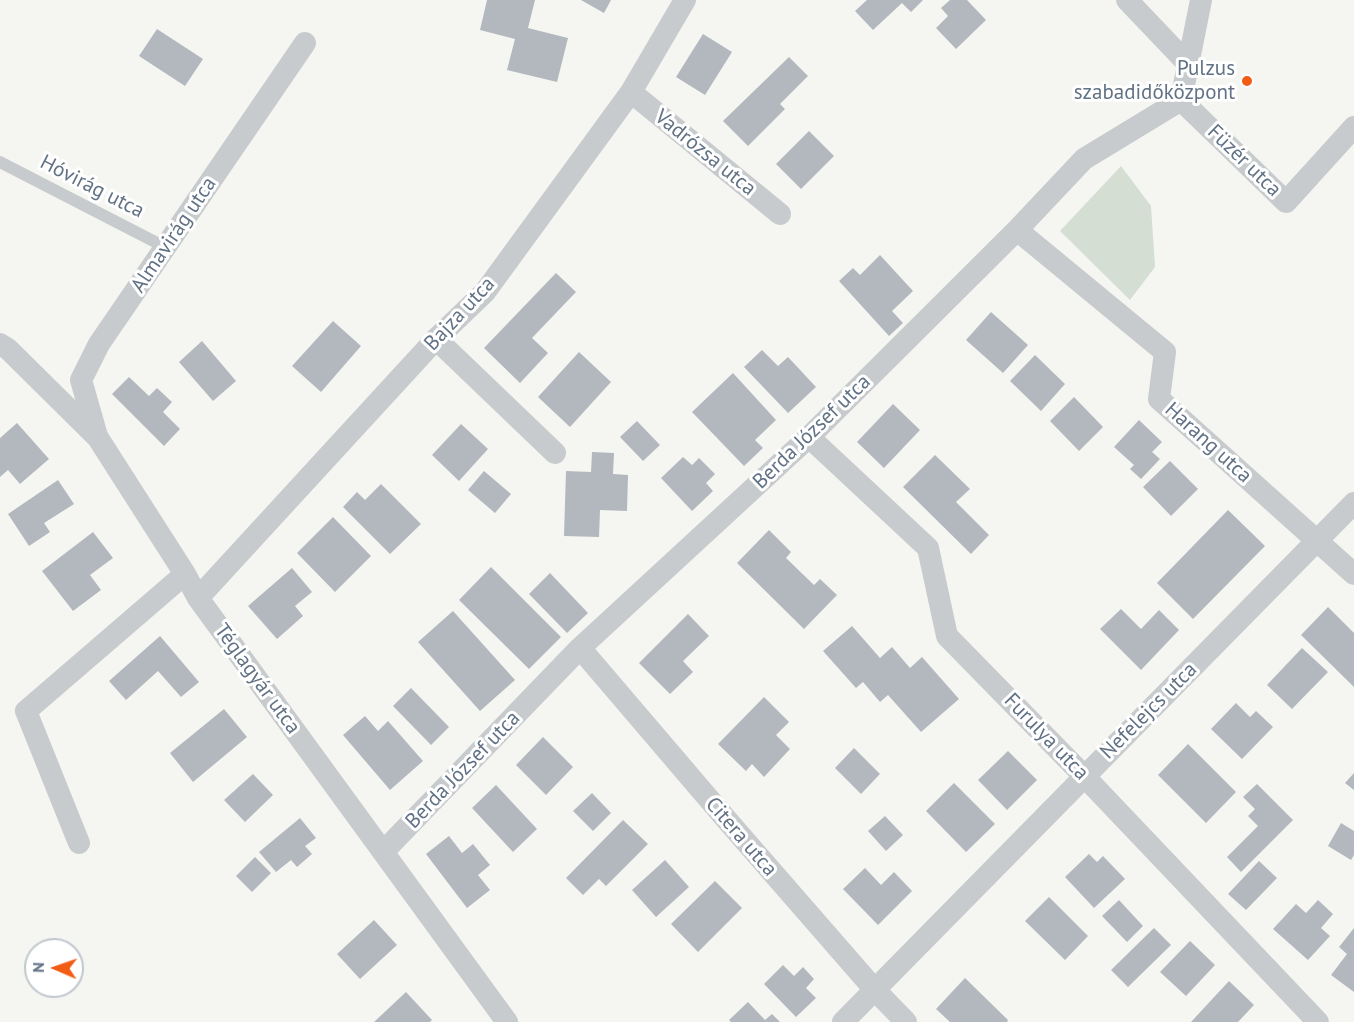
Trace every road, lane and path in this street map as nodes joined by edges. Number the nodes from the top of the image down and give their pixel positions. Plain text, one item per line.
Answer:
1 (685, 0) edge
2 (1127, 0) edge
3 (1201, 0) edge
4 (305, 43) dead end
5 (1188, 64) junction
6 (631, 92) junction
7 (1181, 100) junction
8 (1354, 127) edge
9 (0, 162) edge
10 (780, 214) dead end
11 (1017, 231) junction
12 (165, 247) junction
13 (436, 339) junction
14 (0, 344) edge
15 (809, 437) junction
16 (98, 438) junction
17 (555, 453) dead end
18 (1354, 503) edge
19 (1317, 541) junction
20 (185, 574) junction
21 (1354, 574) edge
22 (198, 598) junction
23 (580, 648) junction
24 (1085, 777) junction
25 (79, 843) dead end
26 (383, 852) junction
27 (875, 990) junction
28 (507, 1022) edge
29 (843, 1022) edge
30 (906, 1022) edge
31 (1318, 1022) edge

1 - 6 street, Bajza utca
2 - 5 street
3 - 5 street
4 - 12 street, Almavirág utca
5 - 7 street
6 - 10 street, Vadrózsa utca
6 - 13 street, Bajza utca
7 - 8 street, Füzér utca
7 - 11 street, Berda József utca
9 - 12 lane, Hóvirág utca
11 - 15 street, Berda József utca
11 - 19 street, Harang utca
12 - 16 street, Almavirág utca
13 - 17 street
13 - 22 street, Bajza utca
14 - 16 street, Téglagyár utca
15 - 23 street, Berda József utca
15 - 24 street, Furulya utca
16 - 20 street, Téglagyár utca
18 - 19 street, Nefelejcs utca
19 - 21 street, Harang utca
19 - 24 street, Nefelejcs utca
20 - 22 street, Téglagyár utca
20 - 25 street
22 - 26 street, Téglagyár utca
23 - 26 street, Berda József utca
23 - 27 street, Citera utca
24 - 27 street, Nefelejcs utca
24 - 31 street, Furulya utca
26 - 28 street, Téglagyár utca
27 - 29 street, Nefelejcs utca
27 - 30 street, Citera utca

